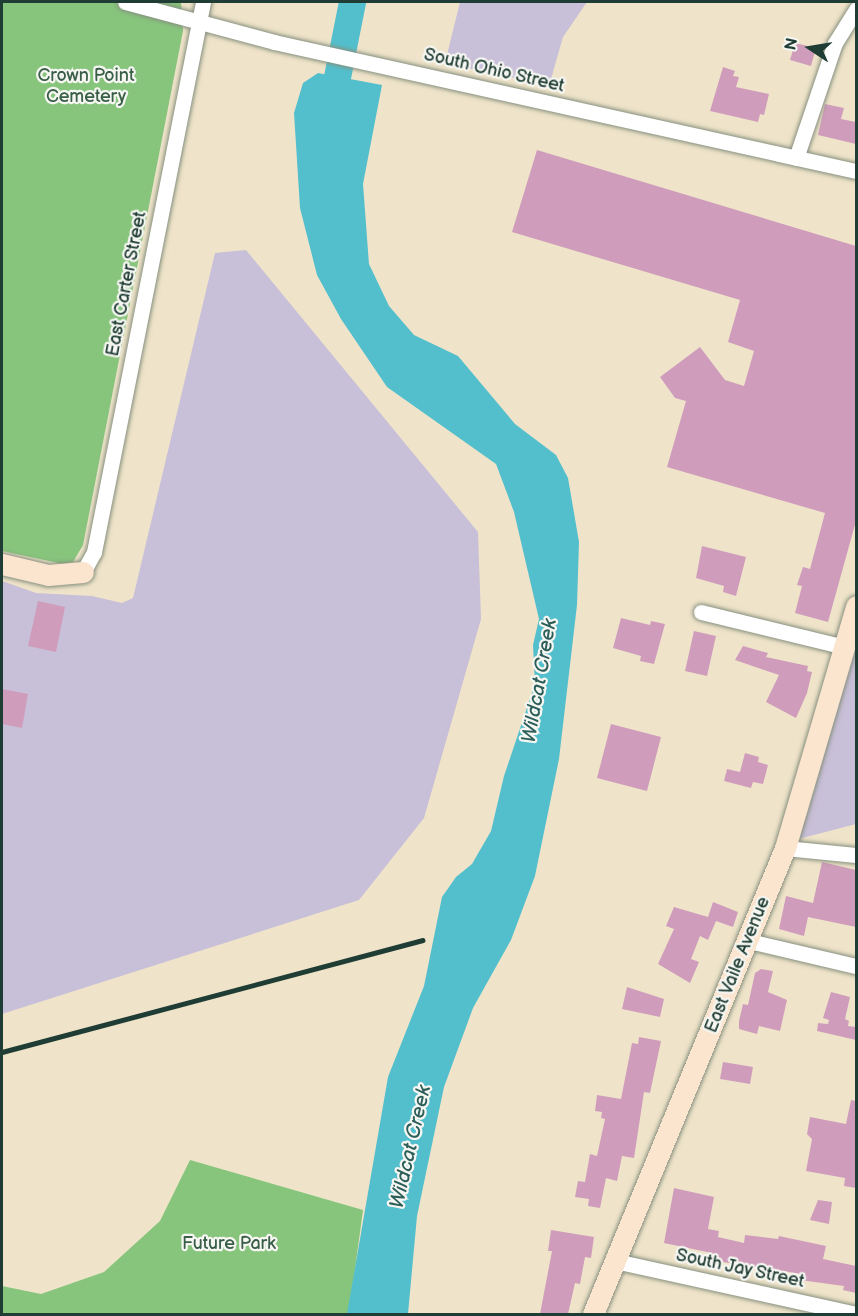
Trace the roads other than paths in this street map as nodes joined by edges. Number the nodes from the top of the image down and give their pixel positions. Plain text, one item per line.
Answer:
1 (125, 2) edge
2 (203, 2) edge
3 (856, 9) edge
4 (200, 19) junction
5 (796, 158) junction
6 (856, 171) edge
7 (2, 564) edge
8 (83, 572) joint
9 (856, 606) edge
10 (701, 612) dead end
11 (845, 647) junction
12 (785, 848) junction
13 (856, 855) edge
14 (749, 941) junction
15 (856, 966) edge
16 (615, 1261) junction
17 (593, 1314) edge
18 (856, 1314) edge

1 - 4 street, South Ohio Street
2 - 4 street, East Carter Street
3 - 5 street
4 - 5 street, South Ohio Street
4 - 8 street, East Carter Street
5 - 6 street, South Ohio Street
7 - 8 street
9 - 11 street, East Vaile Avenue
10 - 11 street
11 - 12 street, East Vaile Avenue
12 - 13 street
12 - 14 street, East Vaile Avenue
14 - 15 street
14 - 16 street, East Vaile Avenue
16 - 17 street, East Vaile Avenue
16 - 18 street, South Jay Street

